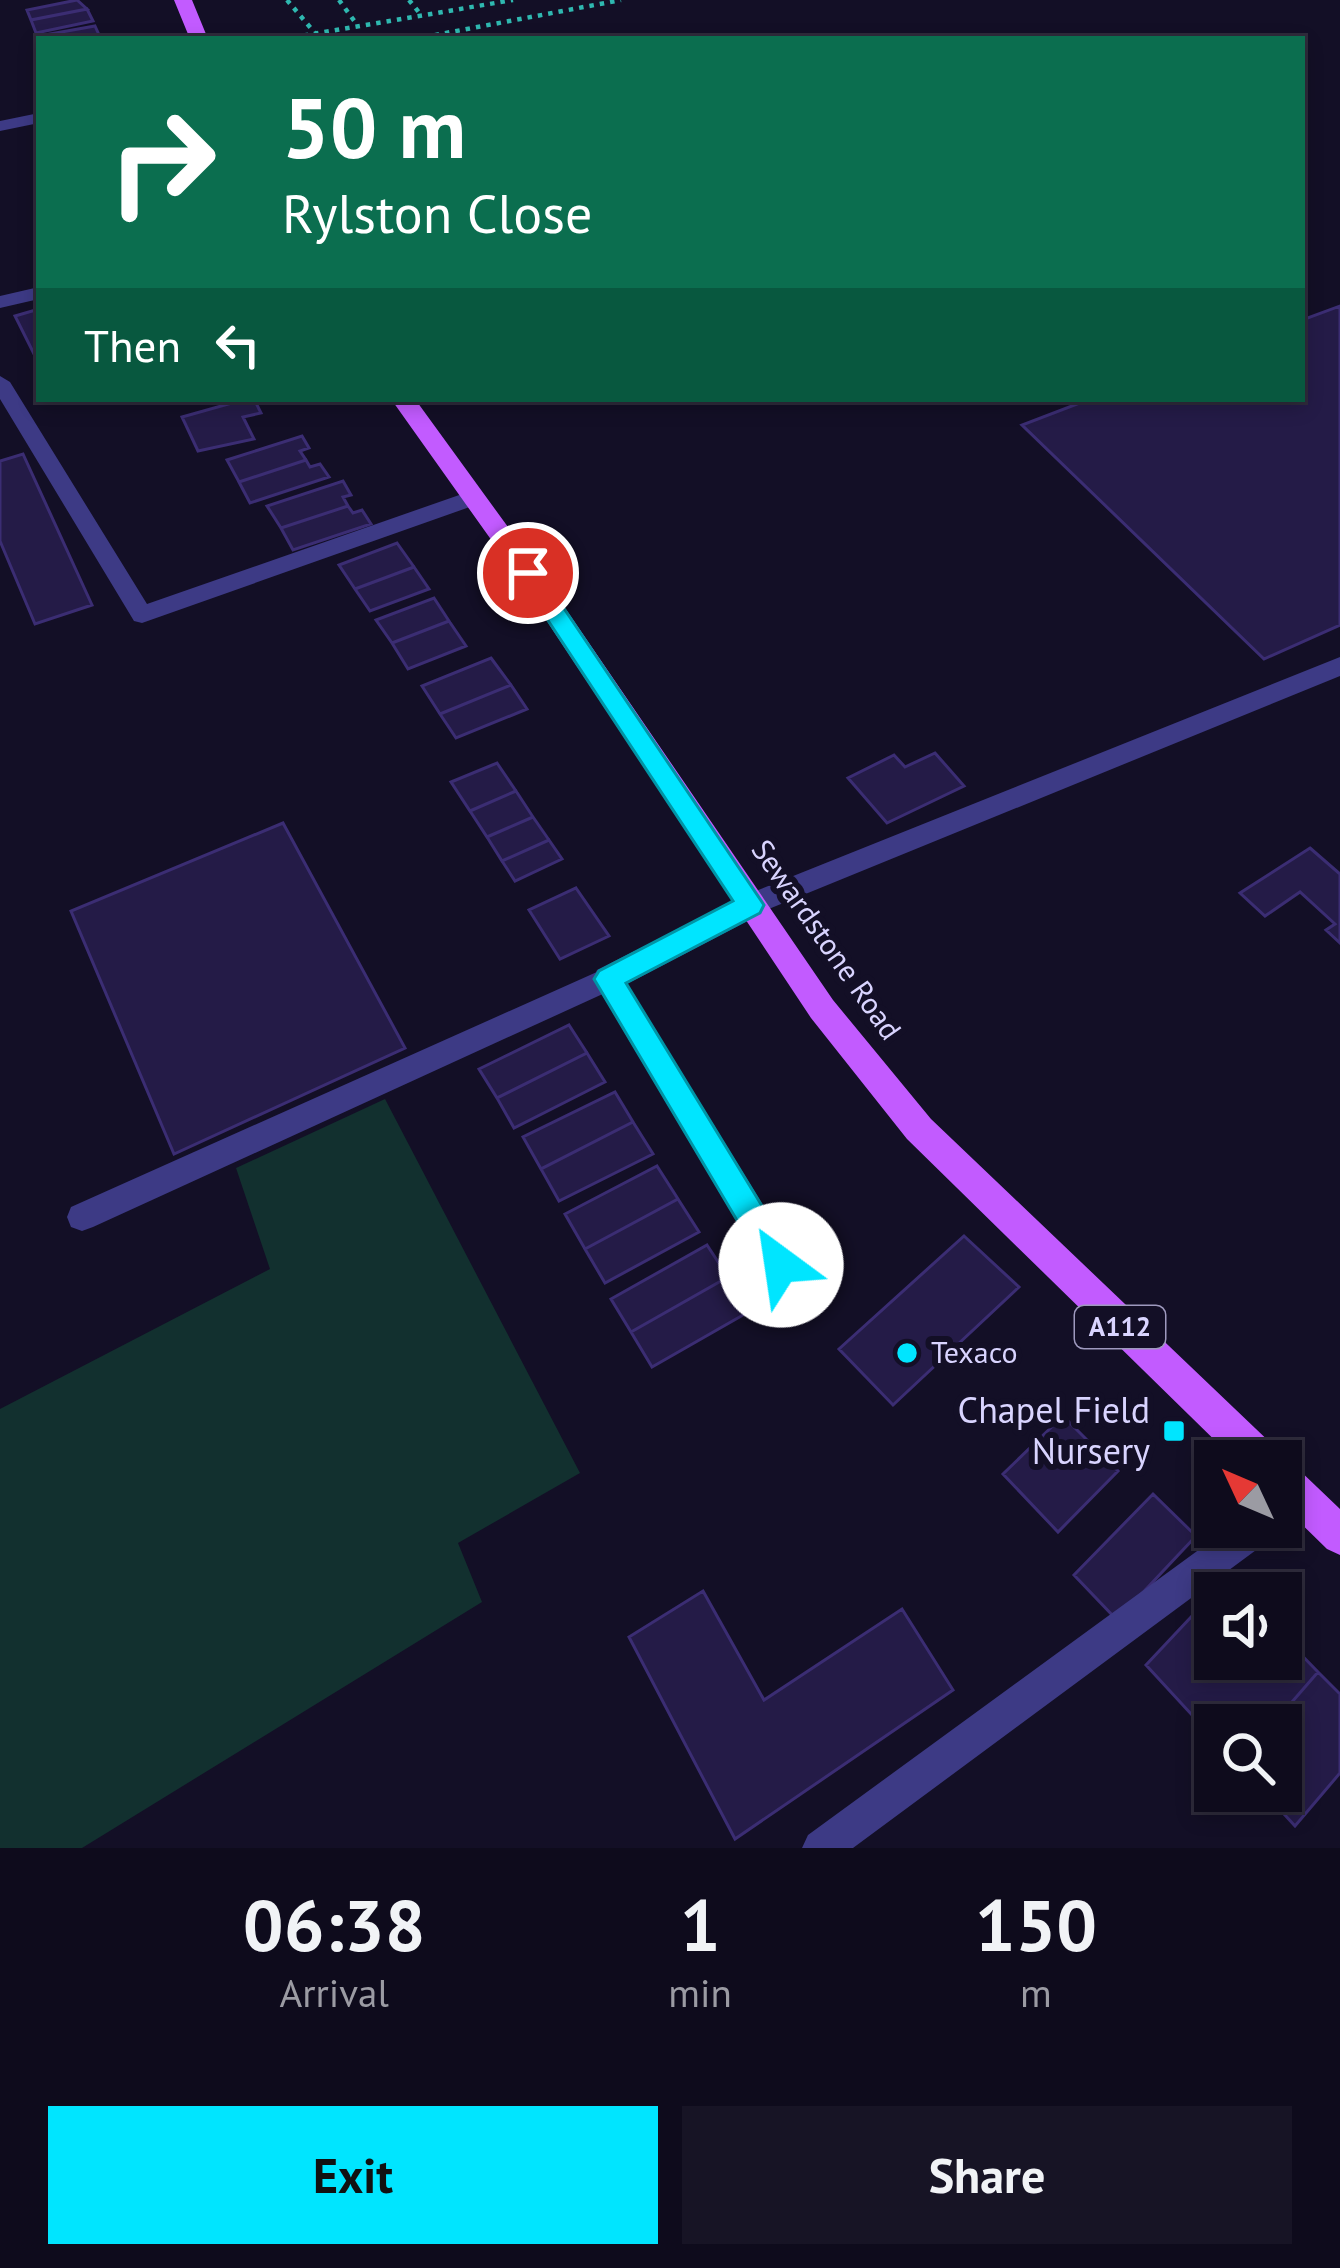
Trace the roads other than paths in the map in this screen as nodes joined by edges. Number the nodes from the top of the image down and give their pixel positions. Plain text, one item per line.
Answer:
1 (183, 0) edge
2 (198, 36) edge
3 (36, 119) edge
4 (0, 126) edge
5 (36, 294) edge
6 (0, 302) edge
7 (0, 382) edge
8 (405, 402) edge
9 (473, 498) junction
10 (1340, 666) edge
11 (750, 905) junction
12 (608, 979) junction
13 (82, 1217) dead end
14 (781, 1265) dead end
15 (1241, 1440) edge
16 (1302, 1506) edge
17 (1340, 1535) edge
18 (1230, 1548) edge
19 (821, 1848) edge

1 - 2 main road
3 - 4 lane
5 - 6 lane
7 - 9 lane
8 - 9 main road, Sewardstone Road / A112
9 - 11 main road, Sewardstone Road / A112
10 - 11 lane
11 - 12 street
11 - 15 main road, Sewardstone Road / A112
12 - 13 lane
12 - 14 street
16 - 17 main road
18 - 19 lane

